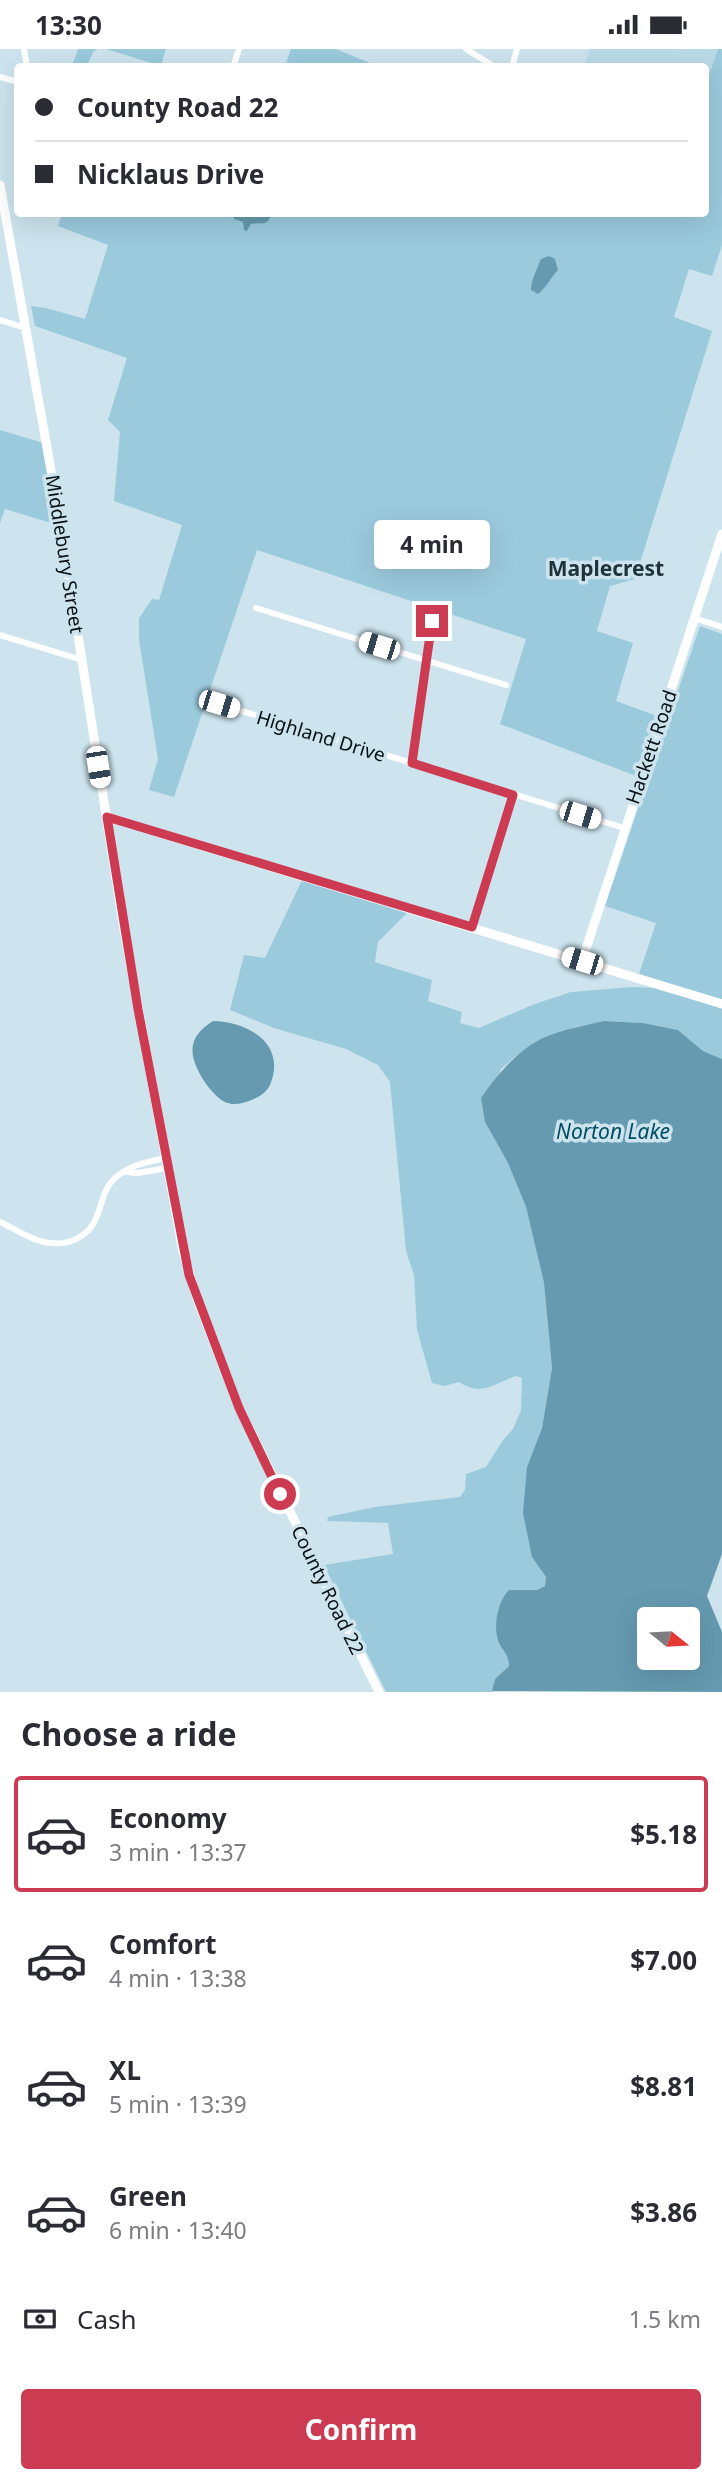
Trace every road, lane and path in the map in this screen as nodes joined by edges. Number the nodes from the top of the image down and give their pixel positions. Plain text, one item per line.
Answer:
1 (466, 49) edge
2 (489, 63) edge
3 (0, 185) edge
4 (0, 320) edge
5 (26, 328) junction
6 (722, 534) edge
7 (256, 608) dead end
8 (694, 618) junction
9 (432, 621) dead end
10 (722, 627) edge
11 (0, 635) edge
12 (82, 660) junction
13 (428, 661) junction
14 (506, 685) dead end
15 (219, 704) dead end
16 (412, 763) junction
17 (513, 795) junction
18 (107, 817) junction
19 (624, 828) junction
20 (123, 924) joint
21 (472, 927) junction
22 (582, 961) junction
23 (722, 1004) edge
24 (165, 1158) junction
25 (167, 1168) junction
26 (125, 1172) junction
27 (0, 1222) edge
28 (379, 1692) edge

1 - 2 street
3 - 5 main road, Middlebury Street
4 - 5 street
5 - 12 main road, Middlebury Street
6 - 8 main road, Hackett Road
7 - 13 street
8 - 10 street
8 - 19 main road, Hackett Road
9 - 13 street
11 - 12 street
12 - 18 main road, Middlebury Street
13 - 14 street
13 - 16 street
15 - 16 street, Highland Drive
16 - 17 street, Highland Drive
17 - 19 street, Highland Drive
17 - 21 street
18 - 20 main road, Middlebury Street
18 - 21 main road
19 - 22 main road, Hackett Road
20 - 24 main road, County Road 22
21 - 22 main road
22 - 23 main road
24 - 25 main road, County Road 22
24 - 26 street
25 - 26 street
25 - 28 main road, County Road 22
26 - 27 street

